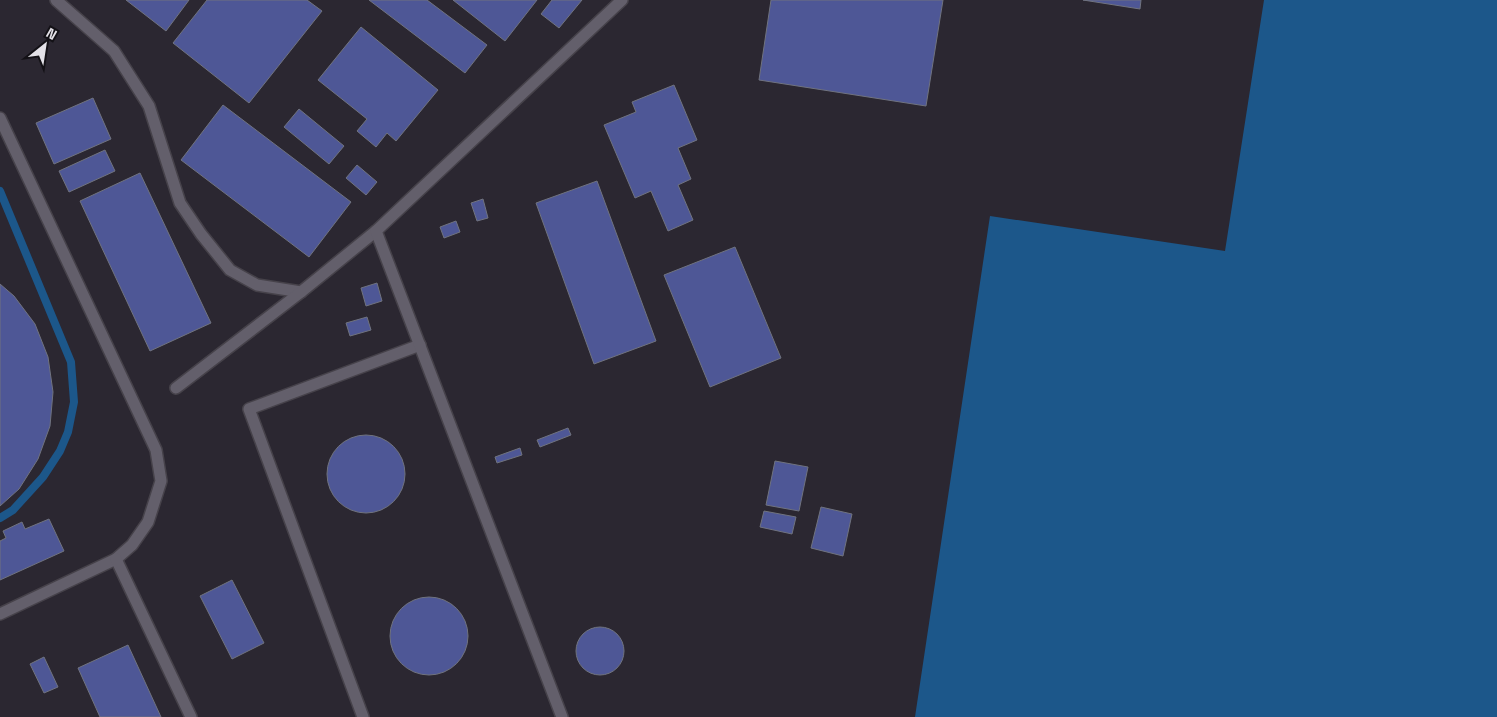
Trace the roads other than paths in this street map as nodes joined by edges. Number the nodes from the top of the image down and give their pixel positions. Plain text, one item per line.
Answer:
1 (56, 0) edge
2 (622, 0) edge
3 (0, 118) edge
4 (376, 231) junction
5 (301, 292) junction
6 (420, 344) junction
7 (176, 388) dead end
8 (116, 559) junction
9 (0, 614) edge
10 (191, 717) edge
11 (363, 717) edge
12 (562, 717) edge

1 - 5 lane
2 - 4 lane
3 - 8 lane
4 - 5 lane
4 - 6 lane
5 - 7 lane
6 - 11 lane
6 - 12 lane
8 - 9 lane
8 - 10 lane

